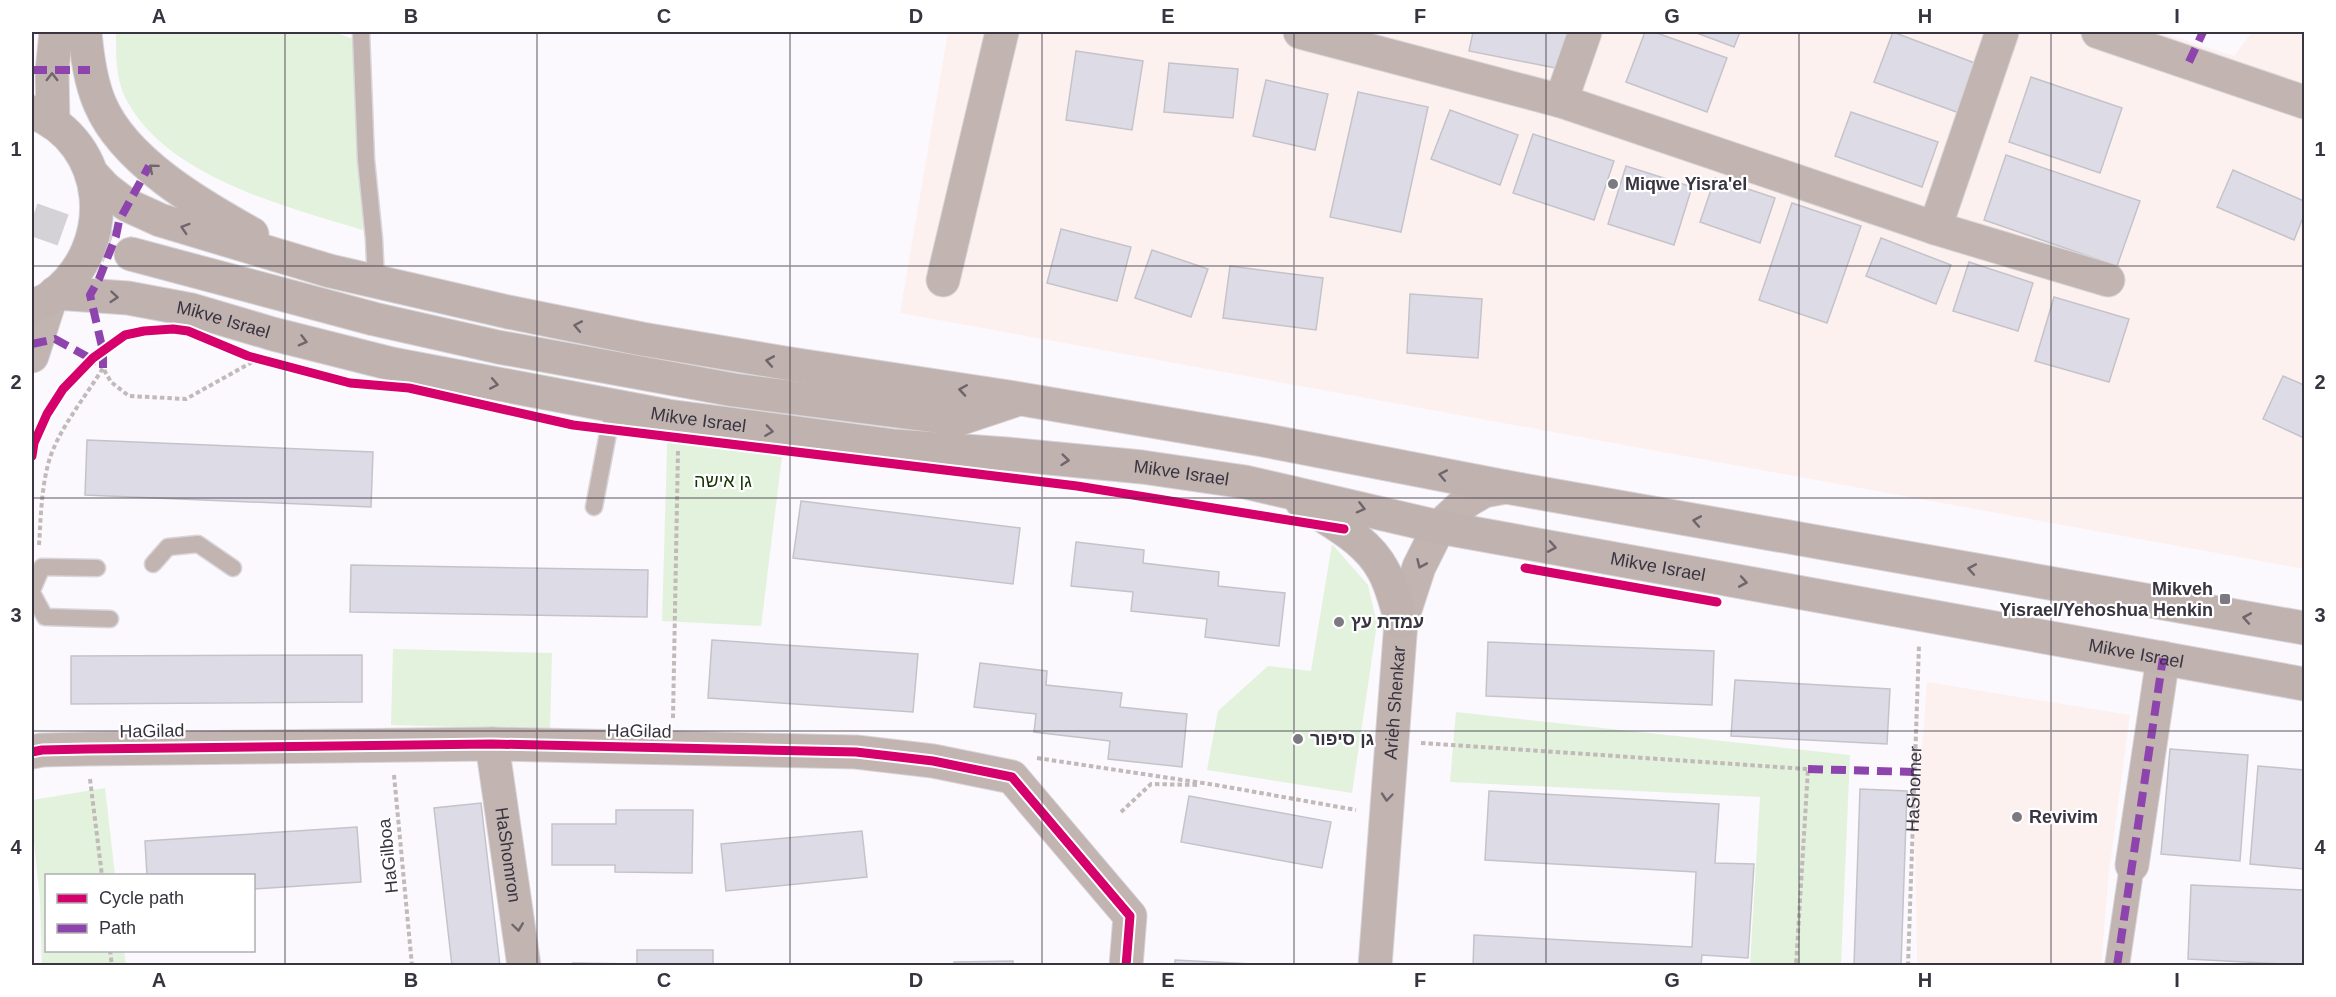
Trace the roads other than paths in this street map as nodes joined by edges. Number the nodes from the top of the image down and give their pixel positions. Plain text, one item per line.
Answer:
1 (56, 32) edge
2 (85, 32) edge
3 (361, 32) edge
4 (1002, 32) edge
5 (1300, 32) edge
6 (1584, 32) edge
7 (2002, 32) edge
8 (2098, 32) edge
9 (1561, 101) junction
10 (2304, 102) edge
11 (42, 117) edge
12 (92, 173) junction
13 (1935, 228) junction
14 (131, 254) tunnel mouth
15 (330, 271) junction
16 (943, 280) dead end
17 (2108, 280) dead end
18 (376, 282) junction
19 (46, 299) edge
20 (32, 356) edge
21 (1021, 399) junction
22 (618, 408) junction
23 (959, 419) junction
24 (1007, 454) junction
25 (1506, 487) junction
26 (1283, 489) junction
27 (594, 507) dead end
28 (1439, 527) junction
29 (153, 564) dead end
30 (97, 568) dead end
31 (233, 568) dead end
32 (32, 591) edge
33 (110, 618) dead end
34 (1401, 622) junction
35 (2304, 628) edge
36 (2163, 658) junction
37 (2304, 684) edge
38 (492, 744) junction
39 (32, 752) edge
40 (2132, 866) joint
41 (524, 966) edge
42 (1126, 966) edge
43 (1375, 966) edge
44 (2117, 966) edge

11 -> 1 main road
15 -> 2 main road
3 - 18 lane
4 - 16 street
5 - 9 street
6 - 9 street
7 - 13 street
8 - 10 street
9 - 13 street
11 - 12 main road
15 -> 12 main road
12 - 19 main road
13 - 17 street
14 - 23 main road
15 - 18 main road
21 -> 18 main road
19 - 20 street
19 -> 22 main road, Mikve Israel
21 - 23 main road
25 -> 21 main road
22 -> 24 main road, Mikve Israel
22 - 27 lane
23 - 24 main road
24 -> 26 main road, Mikve Israel
25 - 28 street, Arieh Shenkar
35 -> 25 main road
26 -> 28 main road, Mikve Israel
26 - 34 main road
28 -> 34 street, Arieh Shenkar
28 -> 36 main road, Mikve Israel
29 - 31 lane
30 - 32 lane
32 - 33 lane
34 -> 43 street, Arieh Shenkar
36 - 37 main road, Mikve Israel
36 - 40 street
38 - 39 street, HaGilad
38 -> 41 street, HaShomron
38 - 42 street, HaGilad
40 - 44 street

